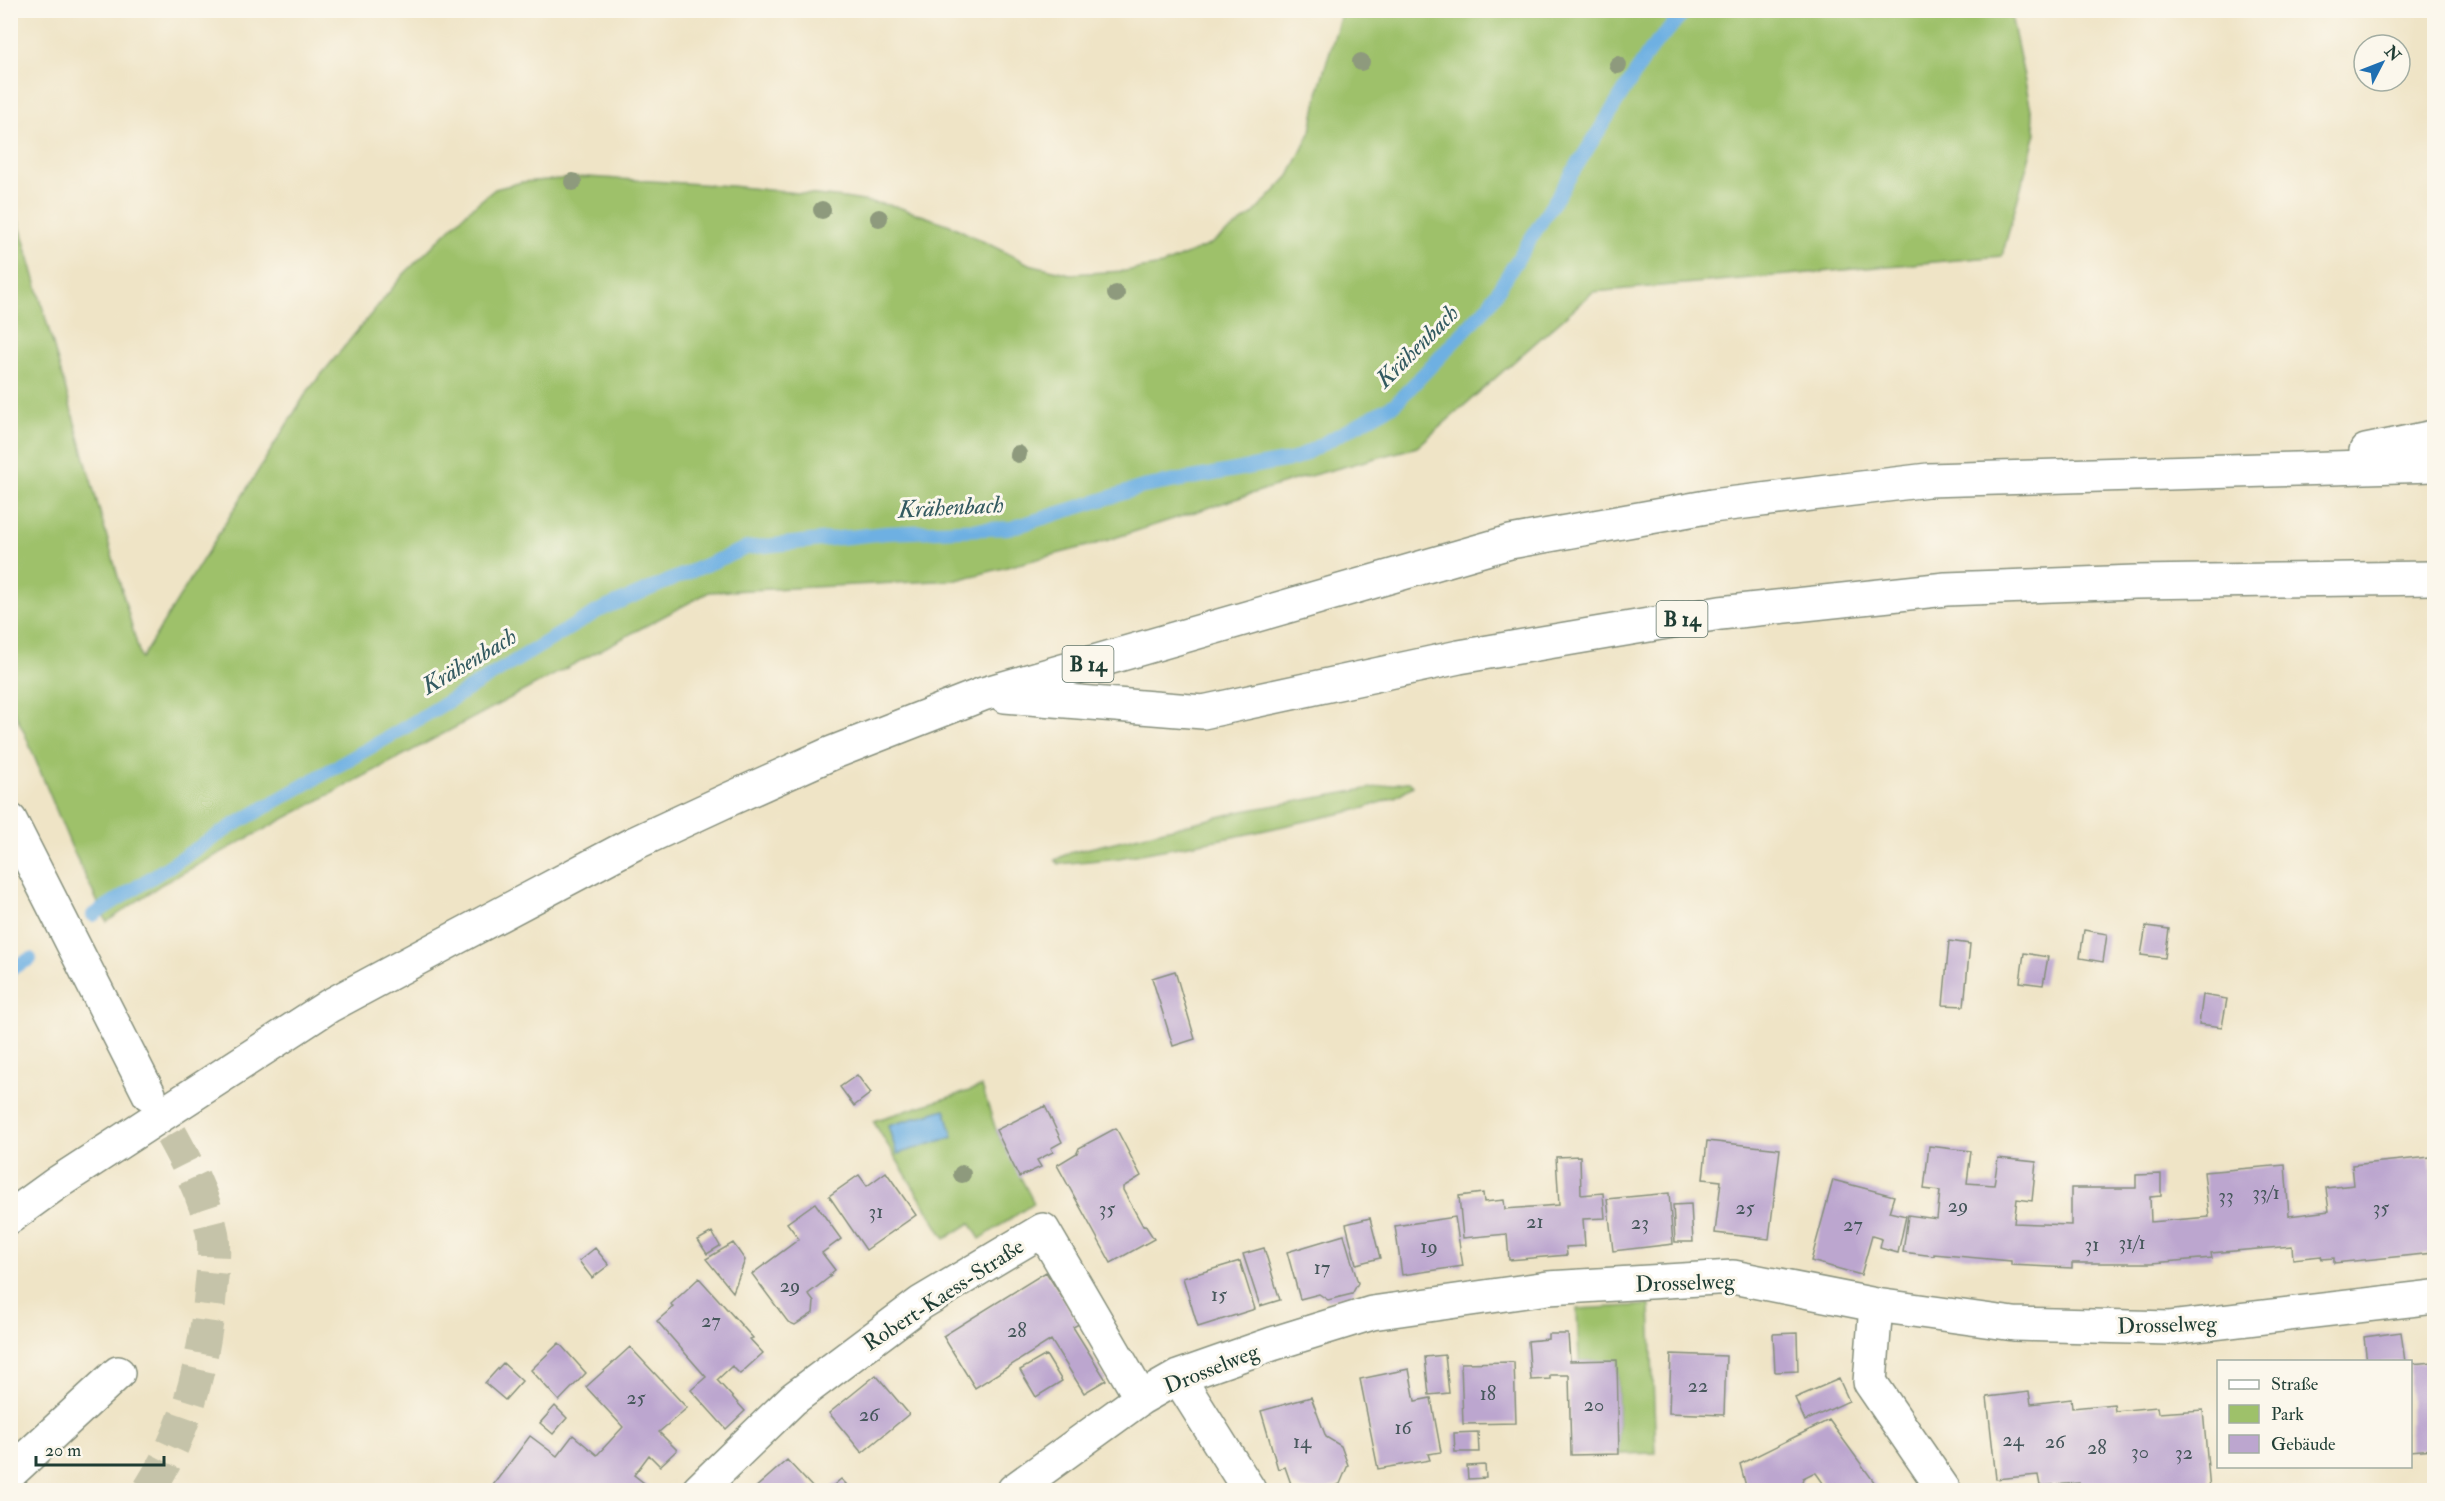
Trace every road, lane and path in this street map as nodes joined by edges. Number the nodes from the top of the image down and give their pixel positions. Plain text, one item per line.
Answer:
1 (2434, 437) edge
2 (2434, 465) edge
3 (2282, 469) junction
4 (2434, 578) edge
5 (983, 694) junction
6 (10, 820) edge
7 (149, 1094) tunnel mouth
8 (10, 1217) edge
9 (2434, 1297) edge
10 (1876, 1305) junction
11 (118, 1373) dead end
12 (1178, 1377) junction
13 (1142, 1398) junction
14 (10, 1473) edge
15 (699, 1491) edge
16 (1014, 1491) edge
17 (1249, 1491) edge
18 (1944, 1491) edge

1 - 3 main road
2 - 3 main road
3 - 5 main road, B 14
4 - 5 main road, B 14
5 - 8 main road, B 14
6 - 7 main road
9 - 10 main road, Drosselweg
10 - 12 main road, Drosselweg
10 - 18 main road
11 - 14 main road
12 - 13 main road, Drosselweg
12 - 17 main road
13 - 15 main road, Robert-Kaess-Straße
13 - 16 main road, Drosselweg

